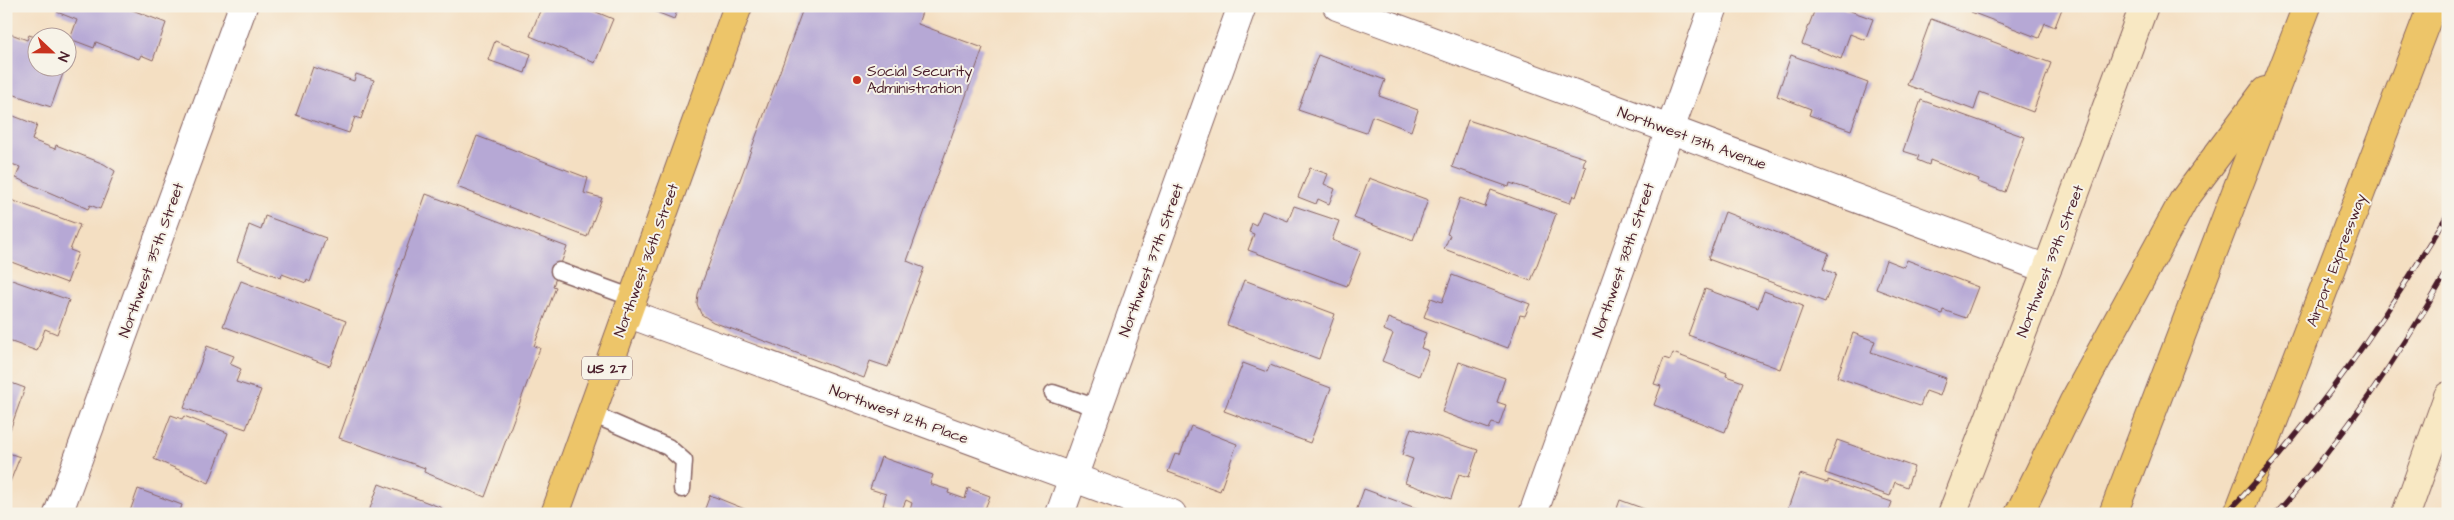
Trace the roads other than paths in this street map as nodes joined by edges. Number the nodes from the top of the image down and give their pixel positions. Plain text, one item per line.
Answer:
1 (243, 6) edge
2 (738, 6) edge
3 (1242, 6) edge
4 (1337, 6) edge
5 (1714, 6) edge
6 (2144, 6) edge
7 (2307, 6) edge
8 (2432, 6) edge
9 (2284, 66) junction
10 (1669, 130) junction
11 (2047, 269) junction
12 (558, 271) dead end
13 (630, 306) junction
14 (1053, 393) dead end
15 (2446, 407) edge
16 (1098, 408) junction
17 (590, 413) junction
18 (1072, 479) junction
19 (682, 489) dead end
20 (58, 514) edge
21 (555, 514) edge
22 (1060, 514) edge
23 (1172, 514) edge
24 (1534, 514) edge
25 (1952, 514) edge
26 (2019, 514) edge
27 (2113, 514) edge
28 (2238, 514) edge
29 (2406, 514) edge

1 - 20 street, Northwest 35th Street
2 - 13 main road, Northwest 36th Street / US 27
3 - 16 street, Northwest 37th Street
4 - 10 street, Northwest 13th Avenue
5 - 10 street, Northwest 38th Street
6 - 11 main road, Northwest 39th Street
7 - 9 main road
8 - 28 main road, Airport Expressway
9 - 26 main road
9 - 27 main road
10 - 11 street, Northwest 13th Avenue
10 - 24 street, Northwest 38th Street
11 - 25 main road, Northwest 39th Street
12 - 13 lane
13 - 17 main road, Northwest 36th Street / US 27
13 - 18 street, Northwest 12th Place
14 - 16 lane
15 - 29 main road
16 - 18 street, Northwest 37th Street
17 - 19 lane
17 - 21 main road, Northwest 36th Street / US 27
18 - 22 street, Northwest 37th Street
18 - 23 street, Northwest 12th Place

